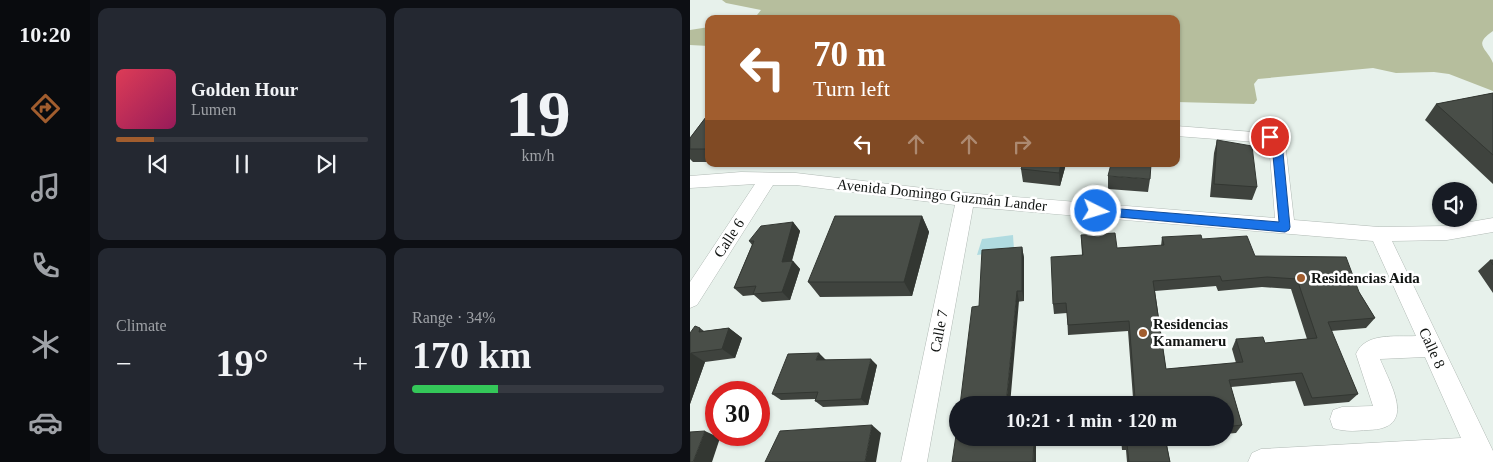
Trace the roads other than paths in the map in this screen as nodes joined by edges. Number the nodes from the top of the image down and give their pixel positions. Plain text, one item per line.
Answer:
1 (1180, 131) edge
2 (768, 178) junction
3 (690, 182) edge
4 (965, 200) junction
5 (1493, 225) edge
6 (1285, 227) junction
7 (1379, 234) junction
8 (690, 299) edge
9 (1431, 346) junction
10 (1342, 419) dead end
11 (1482, 456) edge
12 (914, 462) edge
13 (1261, 462) edge

1 - 6 street
2 - 3 street, Avenida Domingo Guzmán Lander
2 - 4 street, Avenida Domingo Guzmán Lander
2 - 8 street, Calle 6
4 - 6 street, Avenida Domingo Guzmán Lander
4 - 12 street, Calle 7
5 - 7 street, Avenida Domingo Guzmán Lander
6 - 7 street, Avenida Domingo Guzmán Lander
7 - 9 street, Calle 8
9 - 10 lane
9 - 11 street, Calle 8
11 - 13 street

